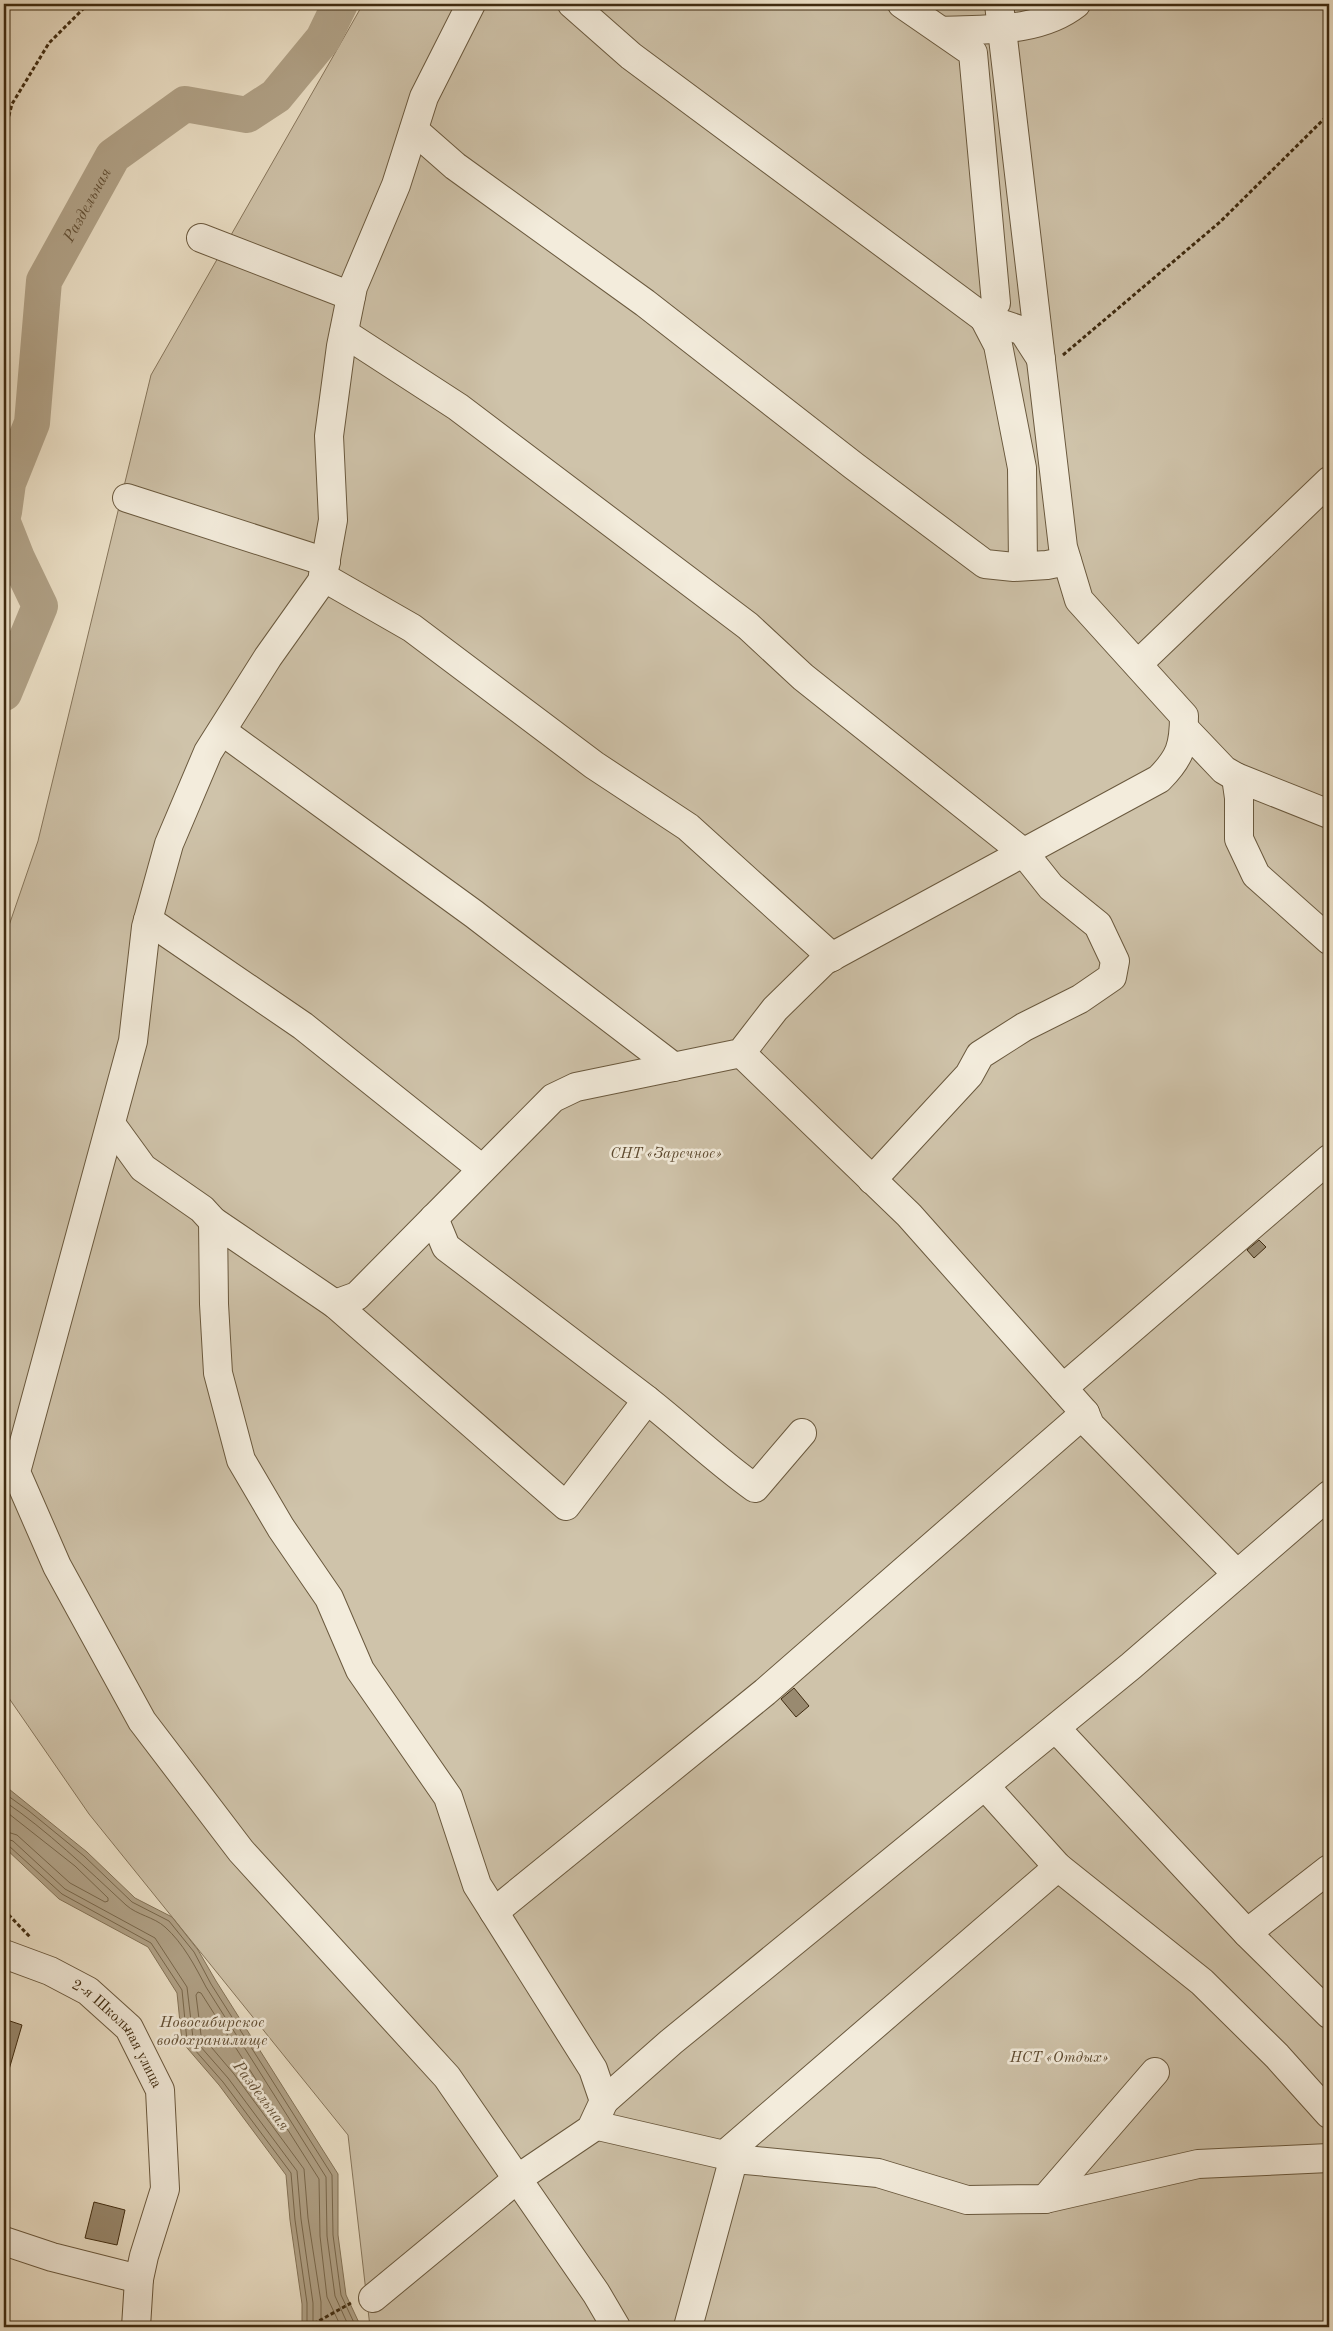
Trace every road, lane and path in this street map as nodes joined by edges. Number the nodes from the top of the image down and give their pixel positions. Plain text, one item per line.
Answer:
1 (88, 4) edge
2 (471, 4) edge
3 (572, 4) edge
4 (902, 4) edge
5 (1076, 4) edge
6 (1001, 16) edge
7 (942, 31) junction
8 (1329, 114) edge
9 (414, 130) junction
10 (4, 135) edge
11 (201, 238) dead end
12 (351, 296) junction
13 (984, 318) junction
14 (344, 333) junction
15 (1043, 366) junction
16 (1329, 481) edge
17 (127, 498) dead end
18 (1067, 561) junction
19 (1023, 566) junction
20 (324, 569) junction
21 (1138, 664) junction
22 (1184, 728) junction
23 (222, 731) junction
24 (1236, 777) junction
25 (1329, 814) edge
26 (1024, 853) junction
27 (148, 920) junction
28 (1329, 940) edge
29 (832, 957) junction
30 (741, 1053) junction
31 (674, 1067) junction
32 (111, 1124) junction
33 (1329, 1159) edge
34 (482, 1169) junction
35 (872, 1180) junction
36 (434, 1218) junction
37 (213, 1221) junction
38 (336, 1304) junction
39 (1063, 1388) junction
40 (647, 1400) junction
41 (1085, 1413) junction
42 (30, 1428) junction
43 (802, 1433) dead end
44 (4, 1448) edge
45 (1329, 1495) edge
46 (1237, 1574) junction
47 (1054, 1730) junction
48 (985, 1786) junction
49 (1058, 1867) junction
50 (1329, 1869) edge
51 (494, 1912) junction
52 (1247, 1933) junction
53 (4, 1954) edge
54 (1329, 2014) edge
55 (1155, 2072) dead end
56 (599, 2113) junction
57 (1329, 2114) edge
58 (729, 2156) junction
59 (1329, 2158) edge
60 (517, 2179) junction
61 (1045, 2199) junction
62 (4, 2241) edge
63 (139, 2279) junction
64 (364, 2299) joint
65 (136, 2327) edge
66 (308, 2327) edge
67 (616, 2327) edge
68 (688, 2327) edge

1 - 10 path
2 - 9 street
3 - 13 street
4 - 7 street
5 - 6 street
6 - 7 street
6 - 15 street
7 - 13 street
8 - 15 path
9 - 12 street
9 - 19 street
11 - 12 street
12 - 14 street
13 - 15 street
13 - 19 street
14 - 20 street
14 - 26 street
15 - 18 street
16 - 21 street
17 - 20 street
18 - 19 street
18 - 21 street
20 - 23 street
20 - 29 street
21 - 22 street
22 - 24 street
22 - 26 street
23 - 27 street
23 - 31 street
24 - 25 street
24 - 28 street
26 - 29 street
26 - 35 street
27 - 32 street
27 - 34 street
29 - 30 street
30 - 31 street
30 - 35 street
31 - 34 street
32 - 37 street
32 - 42 street
33 - 39 street
34 - 36 street
35 - 39 street
36 - 38 street
36 - 40 street
37 - 38 street
37 - 51 street
38 - 40 street
39 - 41 street
40 - 43 street
41 - 46 street
41 - 51 street
42 - 44 street
42 - 60 street
45 - 46 street
46 - 47 street
47 - 48 street
47 - 52 street
48 - 49 street
48 - 56 street
49 - 57 street
49 - 58 street
50 - 52 street
51 - 56 street
52 - 54 street
53 - 63 street, 2-я Школьная улица
55 - 61 street
56 - 58 street
56 - 60 street
58 - 61 street
58 - 68 street
59 - 61 street
60 - 64 street
60 - 67 street
62 - 63 street
63 - 65 street, 2-я Школьная улица
64 - 66 path

